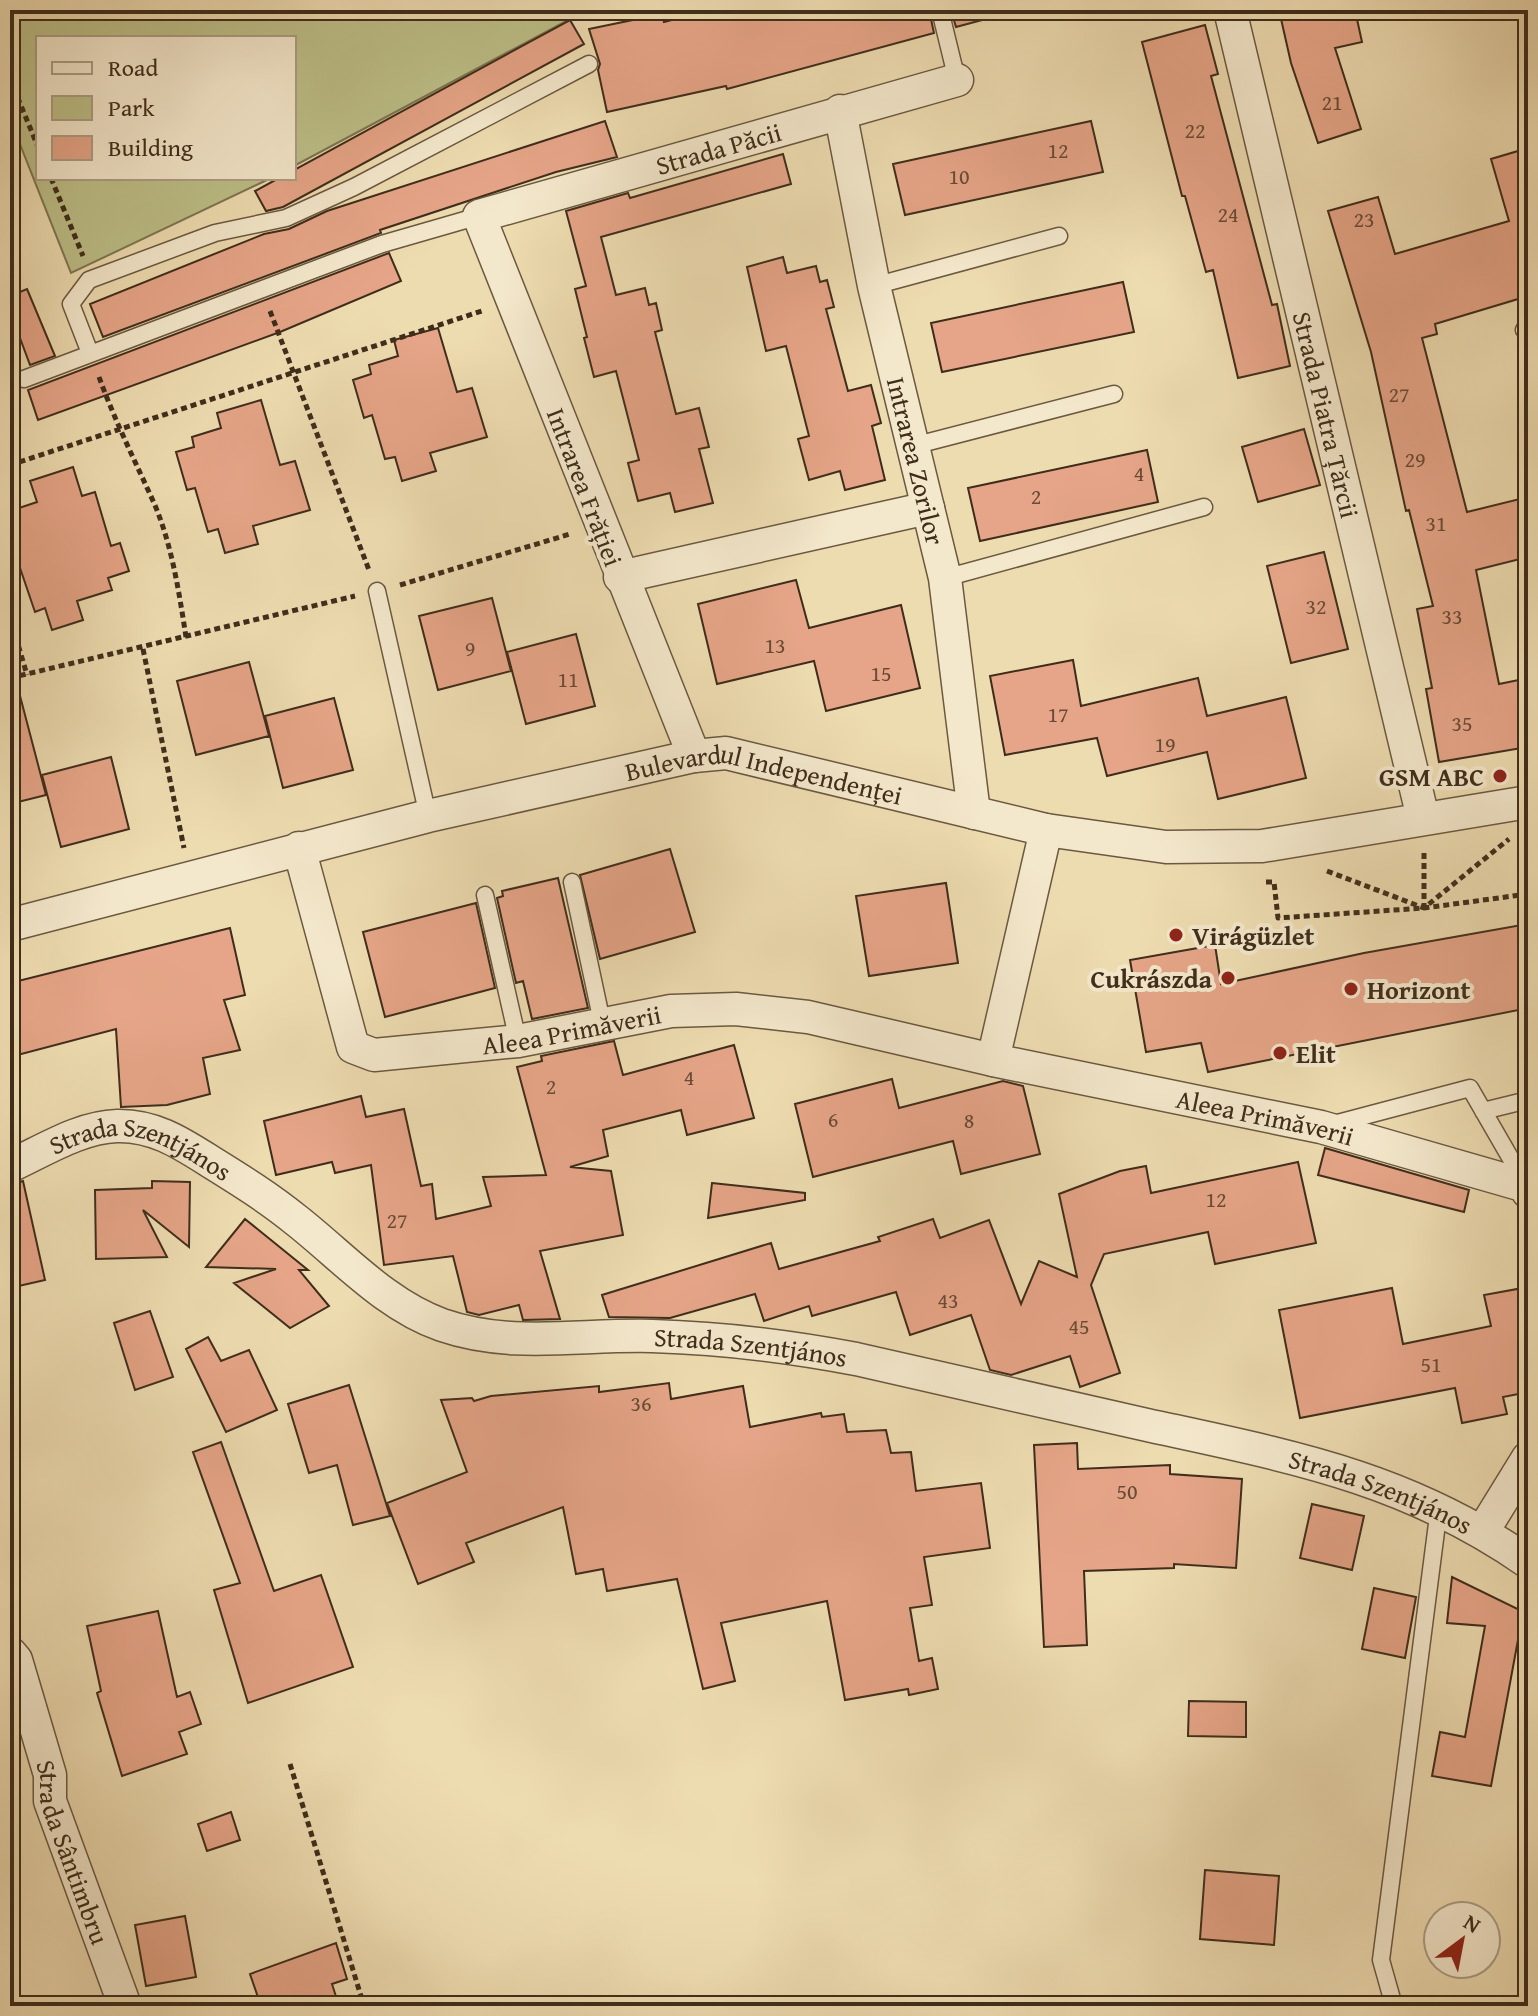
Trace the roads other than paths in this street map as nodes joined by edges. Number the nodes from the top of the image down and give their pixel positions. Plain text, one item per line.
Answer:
1 (940, 10) edge
2 (1230, 10) edge
3 (589, 64) dead end
4 (957, 80) joint
5 (840, 111) junction
6 (479, 216) junction
7 (1059, 236) dead end
8 (874, 286) junction
9 (90, 353) junction
10 (24, 379) dead end
11 (1114, 394) dead end
12 (913, 446) junction
13 (1204, 507) dead end
14 (928, 508) junction
15 (620, 577) junction
16 (945, 578) junction
17 (377, 591) road end
18 (694, 756) junction
19 (1528, 802) edge
20 (974, 813) junction
21 (428, 816) junction
22 (1423, 818) junction
23 (1046, 830) junction
24 (299, 848) junction
25 (572, 882) dead end
26 (485, 895) dead end
27 (10, 925) edge
28 (602, 1022) junction
29 (518, 1041) junction
30 (993, 1060) junction
31 (1528, 1100) edge
32 (1483, 1111) junction
33 (1321, 1127) junction
34 (10, 1166) edge
35 (1527, 1189) edge
36 (1528, 1458) edge
37 (1439, 1508) junction
38 (1483, 1531) junction
39 (1528, 1562) edge
40 (10, 1653) edge
41 (125, 2006) edge
42 (1394, 2006) edge

1 - 4 lane
2 - 22 street, Strada Piatra Țărcii
3 - 9 lane
4 - 5 street, Strada Păcii
5 - 6 street, Strada Păcii
5 - 8 street, Intrarea Zorilor
6 - 9 lane
6 - 15 street, Intrarea Frăției
7 - 8 lane
8 - 12 street, Intrarea Zorilor
9 - 10 lane
11 - 12 lane
12 - 14 street, Intrarea Zorilor
13 - 16 lane
14 - 15 street
14 - 16 street, Intrarea Zorilor
15 - 18 street, Intrarea Frăției
16 - 20 street, Intrarea Zorilor
17 - 21 lane
18 - 20 street, Bulevardul Independenței
18 - 21 street, Bulevardul Independenței
19 - 22 street, Bulevardul Independenței
20 - 23 street, Bulevardul Independenței
21 - 24 street, Bulevardul Independenței
22 - 23 street, Bulevardul Independenței
23 - 30 street
24 - 27 street, Bulevardul Independenței
24 - 29 street, Aleea Primăverii
25 - 28 lane
26 - 29 lane
28 - 29 street, Aleea Primăverii
28 - 30 street, Aleea Primăverii
30 - 33 street, Aleea Primăverii
31 - 32 lane
32 - 33 lane
32 - 35 lane
33 - 35 street, Aleea Primăverii
34 - 37 street, Strada Szentjános
36 - 38 street
37 - 38 street, Strada Szentjános
37 - 42 lane
38 - 39 street, Strada Szentjános
40 - 41 street, Strada Sântimbru

